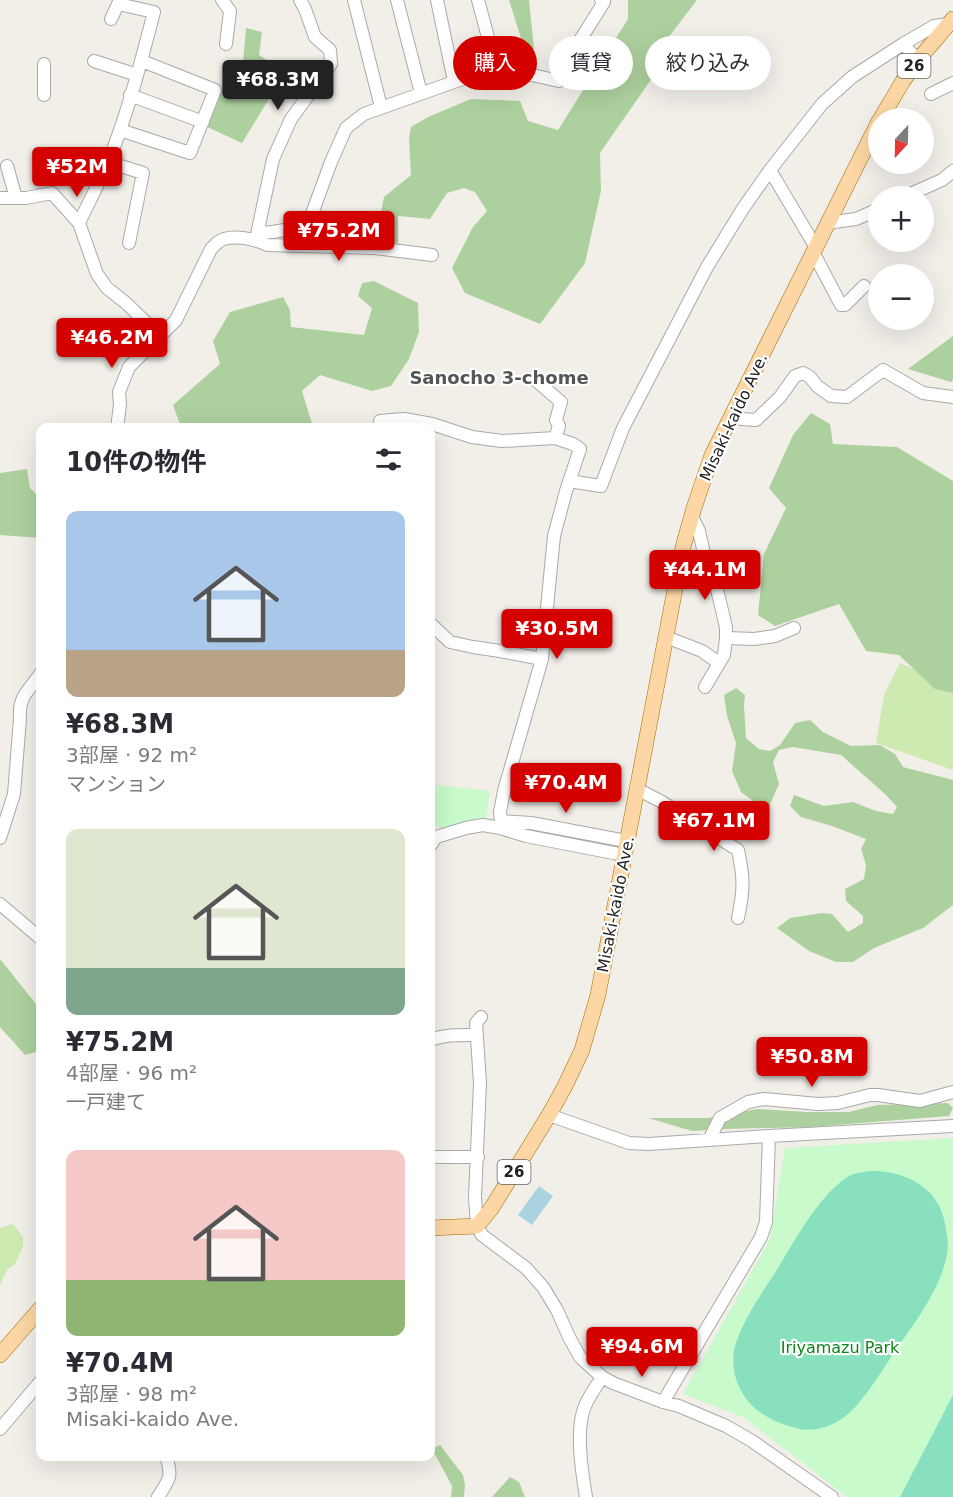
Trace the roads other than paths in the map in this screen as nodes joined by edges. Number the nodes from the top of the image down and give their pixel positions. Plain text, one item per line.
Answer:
1 (222, 0) edge
2 (300, 0) edge
3 (354, 0) edge
4 (396, 0) edge
5 (437, 0) edge
6 (478, 0) edge
7 (601, 0) edge
8 (111, 20) dead end
9 (950, 22) edge
10 (488, 36) edge
11 (226, 44) dead end
12 (903, 44) junction
13 (918, 60) junction
14 (94, 61) dead end
15 (142, 61) junction
16 (44, 64) dead end
17 (137, 75) junction
18 (453, 76) edge
19 (537, 76) edge
20 (453, 81) edge
21 (953, 83) edge
22 (422, 93) junction
23 (931, 94) dead end
24 (44, 95) dead end
25 (130, 95) junction
26 (381, 107) junction
27 (887, 108) edge
28 (203, 122) junction
29 (120, 130) junction
30 (868, 143) edge
31 (108, 162) junction
32 (7, 166) dead end
33 (770, 170) junction
34 (953, 171) edge
35 (928, 186) edge
36 (0, 198) edge
37 (16, 198) junction
38 (868, 214) edge
39 (79, 223) junction
40 (827, 223) junction
41 (257, 236) junction
42 (129, 243) dead end
43 (814, 249) junction
44 (432, 255) dead end
45 (864, 286) dead end
46 (160, 336) junction
47 (533, 378) dead end
48 (953, 397) edge
49 (732, 415) junction
50 (380, 421) dead end
51 (118, 423) edge
52 (426, 423) edge
53 (435, 425) edge
54 (555, 438) junction
55 (569, 481) junction
56 (692, 516) junction
57 (435, 628) edge
58 (794, 628) dead end
59 (666, 637) junction
60 (726, 638) junction
61 (542, 658) junction
62 (719, 663) junction
63 (36, 681) edge
64 (705, 687) dead end
65 (637, 789) junction
66 (500, 824) junction
67 (0, 838) edge
68 (435, 838) edge
69 (625, 848) junction
70 (0, 904) edge
71 (738, 918) dead end
72 (36, 935) edge
73 (481, 1017) dead end
74 (477, 1035) junction
75 (435, 1038) edge
76 (953, 1092) edge
77 (549, 1115) junction
78 (953, 1126) edge
79 (769, 1136) junction
80 (709, 1140) junction
81 (435, 1157) edge
82 (478, 1158) junction
83 (477, 1226) junction
84 (435, 1228) edge
85 (36, 1314) edge
86 (0, 1355) edge
87 (602, 1377) junction
88 (36, 1387) edge
89 (663, 1402) junction
90 (0, 1430) edge
91 (168, 1461) edge
92 (158, 1497) edge
93 (586, 1497) edge
94 (832, 1497) edge

1 - 11 street
2 - 41 street
3 - 26 street
4 - 22 street
5 - 18 street
6 - 10 street
7 - 19 street
8 - 15 street
9 - 12 street
9 - 13 main road, Misaki-kaido Ave. / 26
12 - 13 street
12 - 33 street
13 - 27 main road, Misaki-kaido Ave. / 26
14 - 17 street
15 - 17 street
15 - 28 street
16 - 24 street
17 - 25 street
20 - 22 street
21 - 23 street
22 - 26 street
25 - 28 street
25 - 29 street
26 - 41 street
28 - 29 street
29 - 31 street
30 - 40 main road, Misaki-kaido Ave. / 26
31 - 39 street
31 - 42 street
32 - 37 street
33 - 43 street
33 - 55 street
34 - 35 street
36 - 37 street
37 - 39 street
38 - 40 street
39 - 46 street
40 - 43 main road, Misaki-kaido Ave. / 26
41 - 44 street
41 - 46 street
43 - 45 street
43 - 49 main road, Misaki-kaido Ave. / 26
46 - 51 street
47 - 54 street
48 - 49 street
49 - 56 main road, Misaki-kaido Ave. / 26
50 - 52 street
53 - 54 street
54 - 55 street
55 - 61 street
56 - 59 main road, Misaki-kaido Ave. / 26
56 - 60 street
57 - 61 street
58 - 60 street
59 - 62 street
59 - 65 main road, Misaki-kaido Ave. / 26
60 - 62 street
61 - 66 street
62 - 64 street
63 - 67 street
65 - 69 main road, Misaki-kaido Ave. / 26
65 - 71 street
66 - 68 street
66 - 69 street
69 - 77 main road, Misaki-kaido Ave. / 26
70 - 72 street
73 - 74 street
74 - 75 street
74 - 82 street
76 - 80 street
77 - 80 street
77 - 83 main road, Misaki-kaido Ave. / 26
78 - 79 street
79 - 80 street
79 - 89 street
81 - 82 street
82 - 83 street
83 - 84 main road
83 - 87 street
85 - 86 main road
87 - 89 street
87 - 93 street
88 - 90 street
89 - 94 street
91 - 92 street

